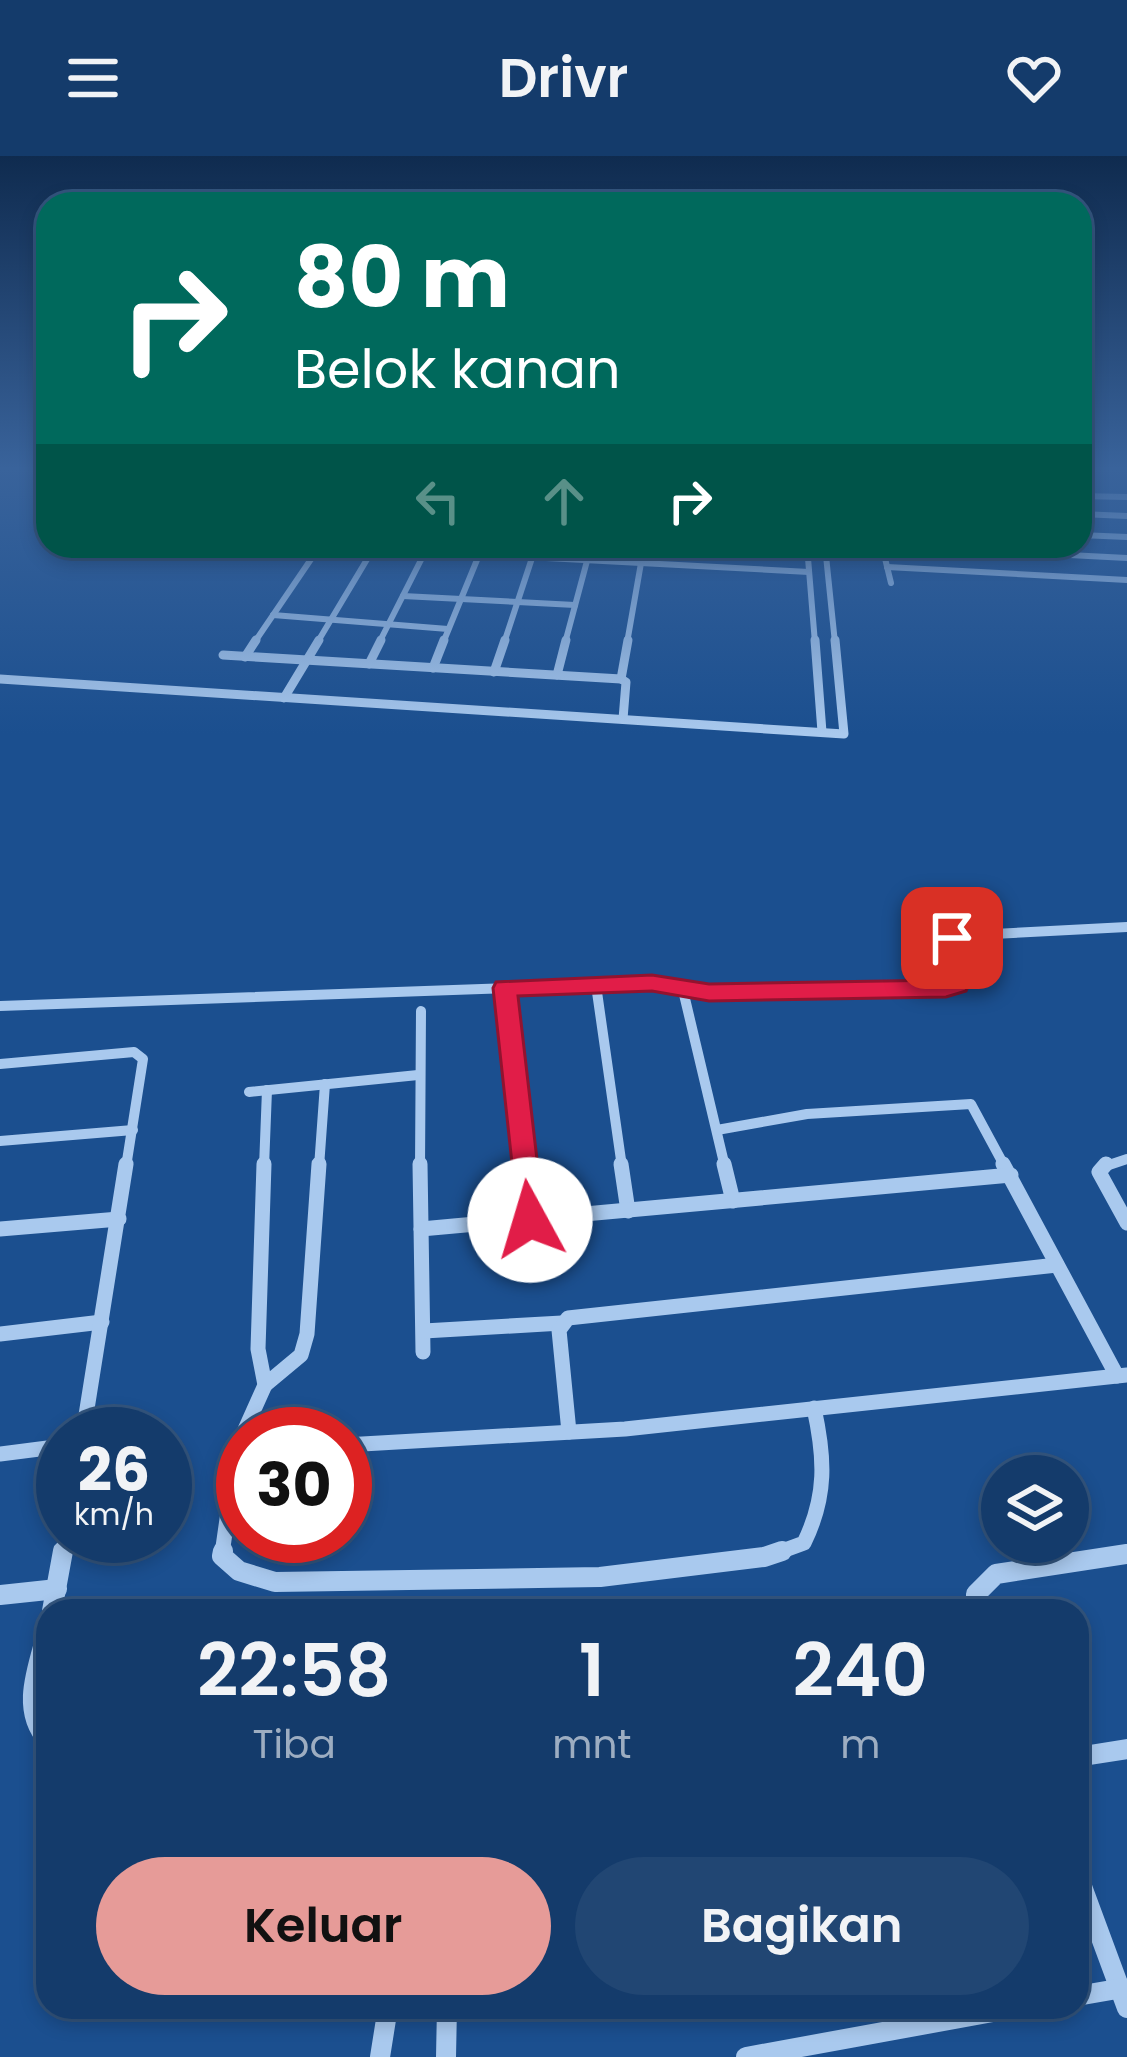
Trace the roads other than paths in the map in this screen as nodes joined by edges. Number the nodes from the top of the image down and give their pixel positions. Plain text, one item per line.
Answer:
1 (312, 558) edge
2 (369, 558) edge
3 (422, 558) edge
4 (478, 558) edge
5 (532, 558) joint
6 (588, 558) edge
7 (808, 558) edge
8 (826, 558) edge
9 (885, 558) edge
10 (1086, 558) edge
11 (587, 561) junction
12 (641, 563) junction
13 (887, 568) junction
14 (809, 572) junction
15 (1094, 579) junction
16 (1127, 580) edge
17 (891, 583) dead end
18 (403, 596) junction
19 (461, 599) junction
20 (517, 602) junction
21 (575, 605) junction
22 (273, 615) junction
23 (331, 620) junction
24 (389, 624) junction
25 (448, 629) junction
26 (223, 655) dead end
27 (245, 657) junction
28 (307, 660) junction
29 (369, 664) junction
30 (433, 668) junction
31 (494, 672) junction
32 (556, 675) junction
33 (0, 679) edge
34 (621, 679) junction
35 (284, 698) junction
36 (623, 719) junction
37 (822, 732) junction
38 (1127, 927) edge
39 (596, 985) junction
40 (682, 986) junction
41 (505, 988) junction
42 (0, 1006) edge
43 (422, 1012) dead end
44 (0, 1064) edge
45 (418, 1075) junction
46 (325, 1084) junction
47 (267, 1090) junction
48 (249, 1092) dead end
49 (133, 1130) junction
50 (717, 1130) junction
51 (0, 1141) edge
52 (1127, 1159) edge
53 (1011, 1175) junction
54 (733, 1201) junction
55 (628, 1210) junction
56 (119, 1219) junction
57 (530, 1220) junction
58 (1127, 1223) edge
59 (0, 1228) edge
60 (421, 1229) junction
61 (1057, 1265) junction
62 (102, 1322) junction
63 (562, 1323) junction
64 (424, 1331) junction
65 (0, 1334) edge
66 (423, 1352) dead end
67 (1122, 1376) edge
68 (265, 1385) junction
69 (88, 1407) edge
70 (256, 1407) edge
71 (814, 1408) junction
72 (569, 1432) junction
73 (372, 1443) edge
74 (36, 1449) edge
75 (0, 1454) edge
76 (1127, 1554) edge
77 (61, 1563) edge
78 (228, 1563) edge
79 (57, 1589) junction
80 (0, 1595) edge
81 (55, 1599) edge
82 (974, 1599) edge
83 (36, 1691) edge
84 (36, 1729) edge
85 (1127, 1749) edge
86 (1089, 1755) edge
87 (1089, 1905) edge
88 (1124, 1994) edge
89 (1089, 1995) edge
90 (386, 2019) edge
91 (447, 2019) edge
92 (954, 2019) edge
93 (380, 2057) edge
94 (446, 2057) edge
95 (746, 2057) edge

1 - 22 street
2 - 23 street
3 - 18 street
4 - 19 street
5 - 11 street
5 - 20 street
6 - 11 street
7 - 14 street
8 - 37 street
9 - 13 street
10 - 15 street
11 - 12 street
11 - 21 street
12 - 14 street
12 - 34 street
13 - 15 street
13 - 17 street
14 - 37 street
15 - 16 street
18 - 19 street
18 - 24 street
19 - 20 street
19 - 25 street
20 - 21 street
20 - 31 street
21 - 32 street
22 - 23 street
22 - 27 street
23 - 24 street
23 - 28 street
24 - 25 street
24 - 29 street
25 - 30 street
26 - 27 street
27 - 28 street
28 - 29 street
28 - 35 street
29 - 30 street
30 - 31 street
31 - 32 street
32 - 34 street
33 - 35 street
34 - 36 street
35 - 36 street
36 - 37 street
38 - 40 street
39 - 40 street
39 - 41 street
39 - 55 street
40 - 50 street
41 - 42 street
41 - 57 street
43 - 45 street
44 - 49 street
45 - 46 street
45 - 60 street
46 - 47 street
46 - 68 street
47 - 48 street
47 - 68 street
49 - 51 street
49 - 56 street
50 - 53 street
50 - 54 street
52 - 58 street
53 - 54 street
53 - 61 street
54 - 55 street
55 - 57 street
56 - 59 street
56 - 62 street
57 - 60 street
60 - 64 street
61 - 63 street
61 - 67 street
62 - 65 street
62 - 69 street
63 - 64 street
63 - 72 street
64 - 66 street
67 - 71 street
68 - 70 street
71 - 72 street
71 - 78 street
72 - 73 street
74 - 75 street
76 - 82 street
77 - 79 street
79 - 80 street
79 - 81 street
83 - 84 street
85 - 86 street
87 - 88 street
88 - 89 street
90 - 93 street
91 - 94 street
92 - 95 street

